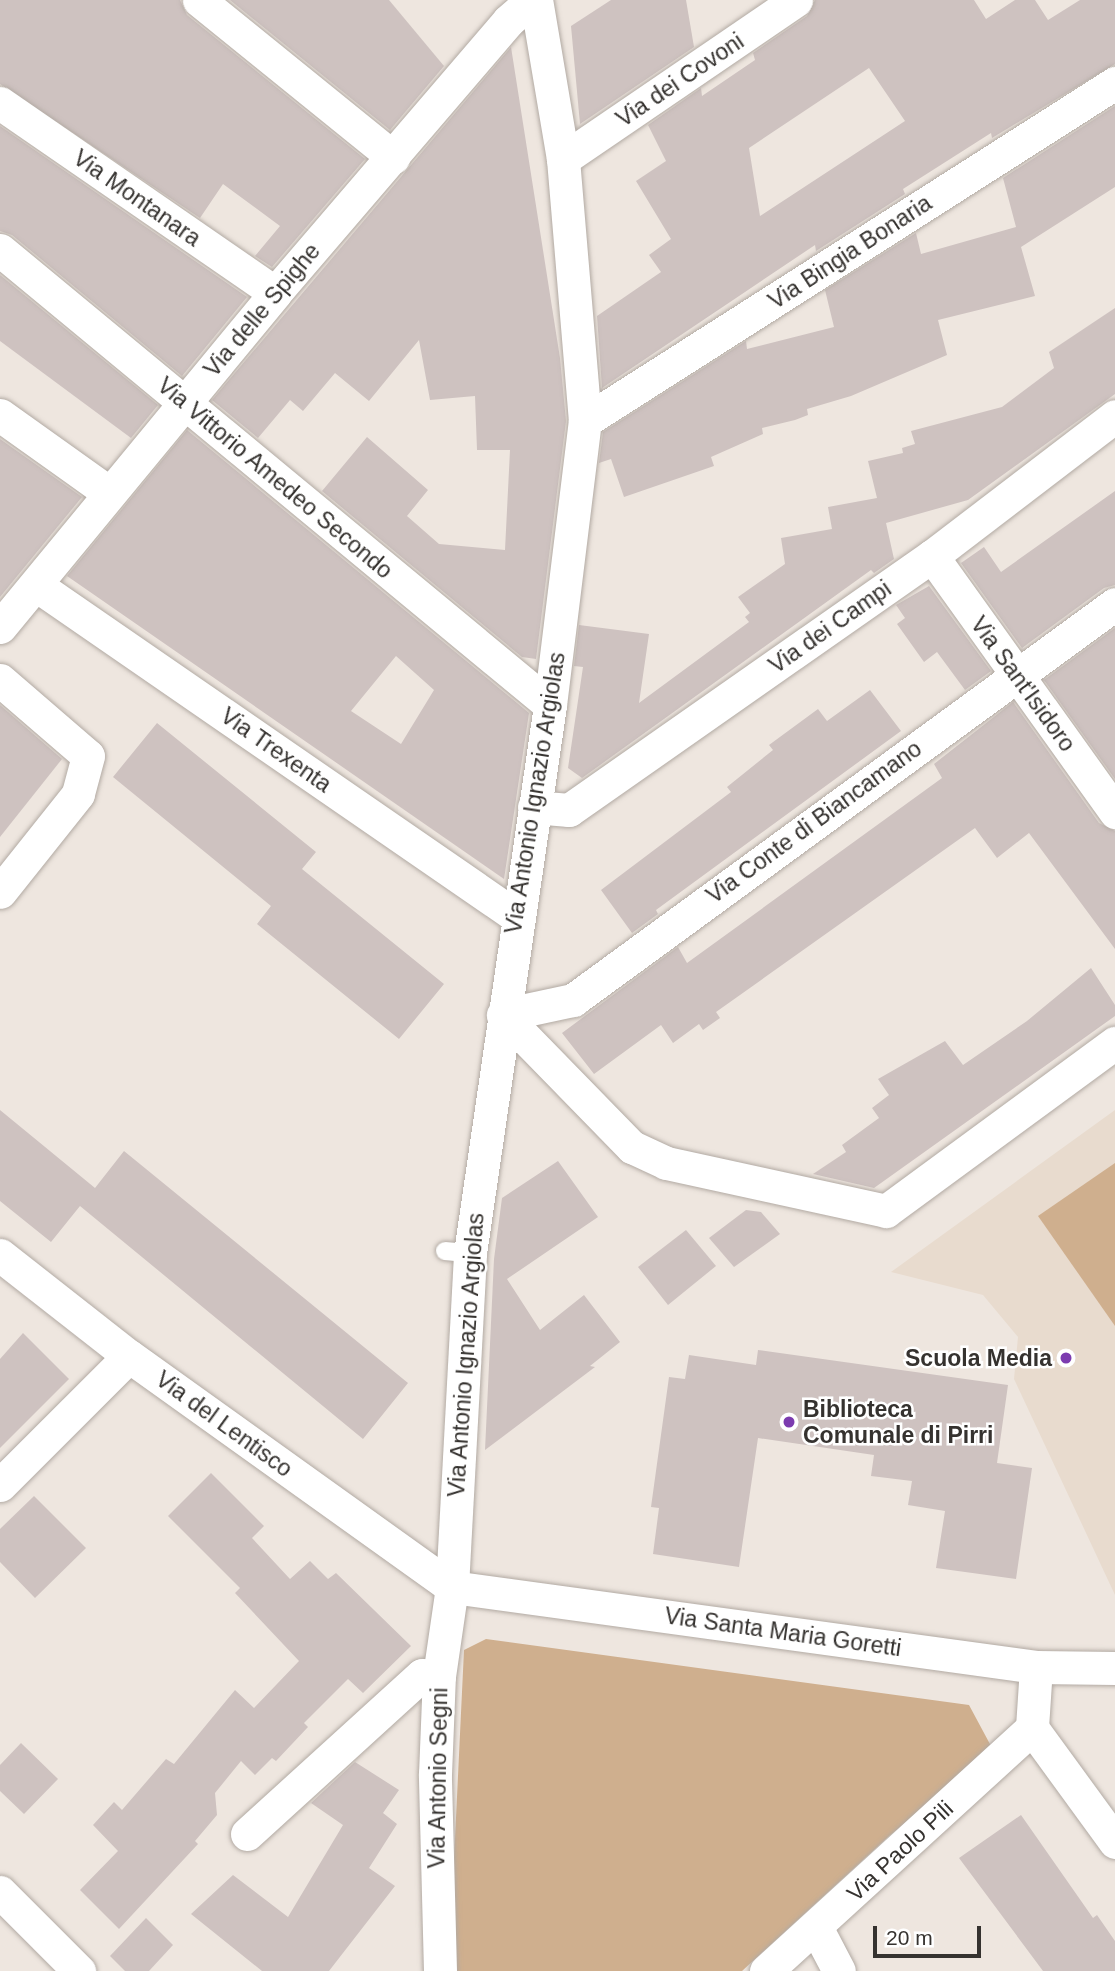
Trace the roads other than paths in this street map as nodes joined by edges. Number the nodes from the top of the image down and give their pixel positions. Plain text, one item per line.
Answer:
1 (199, 0) edge
2 (534, 0) edge
3 (796, 0) edge
4 (1115, 83) edge
5 (0, 103) edge
6 (393, 156) junction
7 (563, 159) junction
8 (0, 250) edge
9 (275, 293) junction
10 (185, 404) junction
11 (0, 415) edge
12 (1115, 416) edge
13 (584, 421) junction
14 (108, 492) junction
15 (932, 556) junction
16 (36, 585) junction
17 (1115, 604) edge
18 (0, 627) edge
19 (1016, 674) junction
20 (0, 680) edge
21 (550, 705) junction
22 (534, 807) junction
23 (1115, 812) edge
24 (0, 892) edge
25 (516, 916) junction
26 (503, 1015) junction
27 (1115, 1043) edge
28 (0, 1255) edge
29 (129, 1356) junction
30 (0, 1485) edge
31 (452, 1587) junction
32 (1036, 1667) junction
33 (1115, 1668) edge
34 (439, 1676) junction
35 (1032, 1728) junction
36 (247, 1834) dead end
37 (1115, 1842) edge
38 (0, 1892) edge
39 (817, 1929) junction
40 (433, 1967) edge
41 (79, 1971) edge
42 (766, 1971) edge
43 (839, 1971) edge

1 - 6 street
2 - 6 street, Via delle Spighe
2 - 7 street, Via Antonio Ignazio Argiolas
3 - 7 street, Via dei Covoni
4 - 13 street, Via Bingia Bonaria
5 - 9 street, Via Montanara
6 - 9 street, Via delle Spighe
7 - 13 street, Via Antonio Ignazio Argiolas
8 - 10 street, Via Vittorio Amedeo Secondo
9 - 10 street, Via delle Spighe
10 - 14 street, Via delle Spighe
10 - 21 street, Via Vittorio Amedeo Secondo
11 - 14 street
12 - 15 street, Via dei Campi
13 - 21 street, Via Antonio Ignazio Argiolas
14 - 16 street, Via delle Spighe
15 - 19 street, Via Sant'Isidoro
15 - 22 street, Via dei Campi
16 - 18 street, Via delle Spighe
16 - 25 street, Via Trexenta
17 - 19 street, Via Conte di Biancamano
19 - 23 street, Via Sant'Isidoro
19 - 26 street, Via Conte di Biancamano
20 - 24 street
21 - 22 street, Via Antonio Ignazio Argiolas
22 - 25 street, Via Antonio Ignazio Argiolas
25 - 26 street, Via Antonio Ignazio Argiolas
26 - 27 street
26 - 31 street, Via Antonio Ignazio Argiolas
28 - 29 street, Via del Lentisco
29 - 30 street
29 - 31 street, Via del Lentisco
31 - 32 street, Via Santa Maria Goretti
31 - 34 street, Via Antonio Segni
32 - 33 street, Via Santa Maria Goretti
32 - 35 street
34 - 36 street
34 - 40 street, Via Antonio Segni
35 - 37 street
35 - 39 street, Via Paolo Pili
38 - 41 street
39 - 42 street, Via Paolo Pili
39 - 43 street

